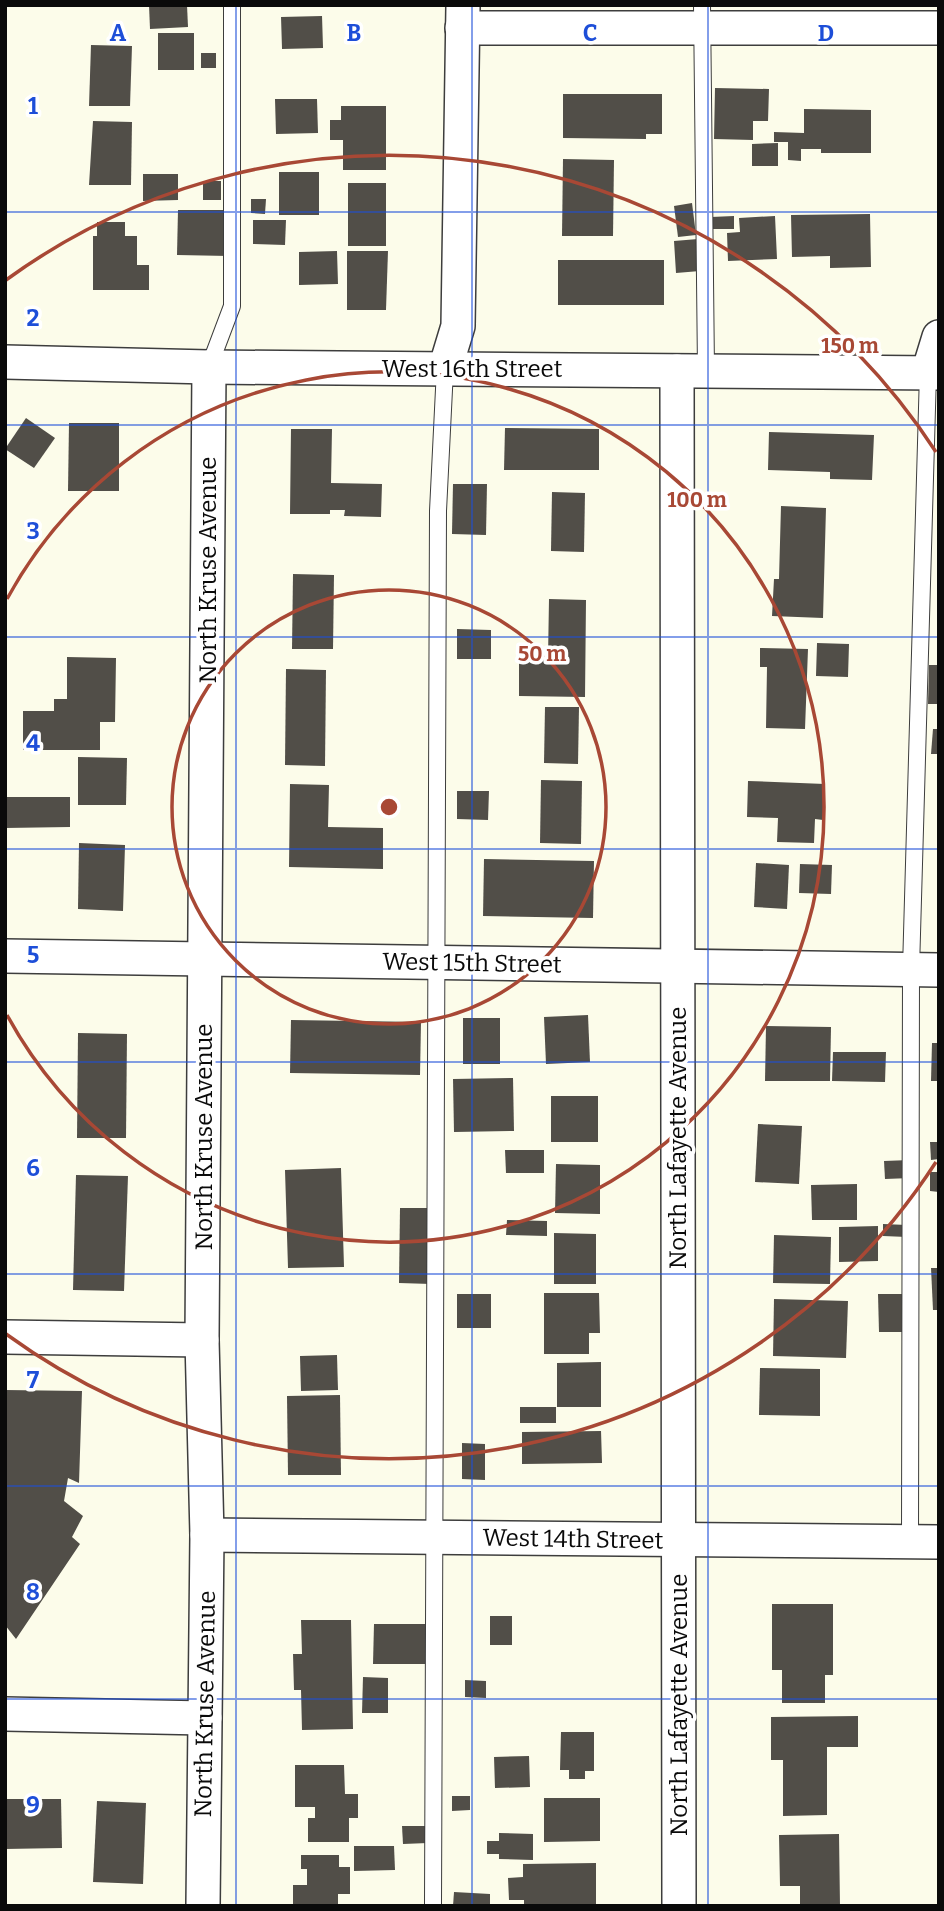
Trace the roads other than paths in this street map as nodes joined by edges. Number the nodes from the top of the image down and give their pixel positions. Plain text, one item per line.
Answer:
1 (232, 5) edge
2 (462, 17) edge
3 (702, 17) edge
4 (939, 28) edge
5 (939, 337) edge
6 (5, 362) edge
7 (209, 367) junction
8 (445, 369) junction
9 (692, 370) junction
10 (933, 373) edge
11 (5, 956) edge
12 (205, 959) junction
13 (437, 962) junction
14 (678, 966) junction
15 (925, 969) edge
16 (5, 1337) edge
17 (202, 1340) junction
18 (207, 1535) junction
19 (433, 1537) junction
20 (678, 1540) junction
21 (924, 1542) edge
22 (5, 1714) edge
23 (205, 1717) junction
24 (203, 1906) edge
25 (433, 1906) edge
26 (679, 1906) edge

1 - 7 lane
2 - 3 street
2 - 8 street
3 - 4 street
3 - 9 lane
5 - 10 street
6 - 7 street, West 16th Street
7 - 8 street, West 16th Street
7 - 12 street, North Kruse Avenue
8 - 9 street, West 16th Street
8 - 13 lane
9 - 10 street, West 16th Street
9 - 14 street, North Lafayette Avenue
10 - 15 lane
11 - 12 street, West 15th Street
12 - 13 street, West 15th Street
12 - 17 street, North Kruse Avenue
13 - 14 street, West 15th Street
13 - 19 lane
14 - 15 street, West 15th Street
14 - 20 street, North Lafayette Avenue
15 - 21 lane
16 - 17 street
17 - 18 street, North Kruse Avenue
18 - 19 street, West 14th Street
18 - 23 street, North Kruse Avenue
19 - 20 street, West 14th Street
19 - 25 lane
20 - 21 street, West 14th Street
20 - 26 street, North Lafayette Avenue
22 - 23 street
23 - 24 street, North Kruse Avenue

